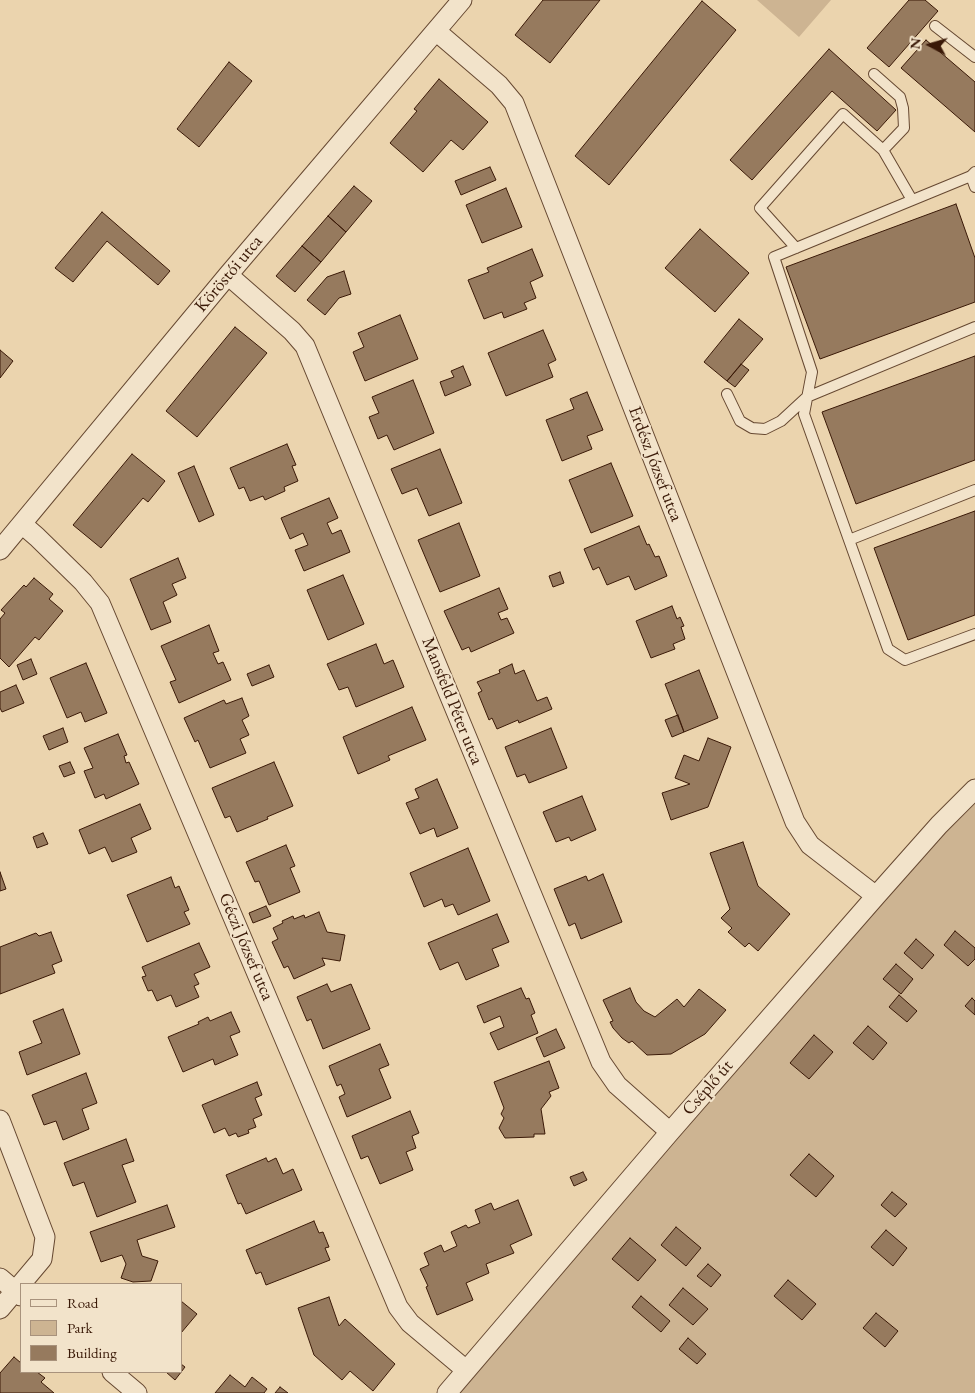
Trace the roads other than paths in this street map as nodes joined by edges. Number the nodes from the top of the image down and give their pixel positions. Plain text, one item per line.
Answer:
1 (462, 0) edge
2 (935, 26) dead end
3 (436, 31) junction
4 (975, 58) edge
5 (874, 74) dead end
6 (883, 150) junction
7 (973, 174) edge
8 (975, 188) edge
9 (912, 200) junction
10 (796, 248) junction
11 (228, 275) junction
12 (975, 327) edge
13 (727, 394) dead end
14 (807, 397) junction
15 (975, 490) edge
16 (22, 524) junction
17 (849, 540) junction
18 (0, 550) edge
19 (975, 634) edge
20 (975, 789) edge
21 (876, 896) junction
22 (0, 1120) edge
23 (670, 1132) junction
24 (0, 1278) edge
25 (25, 1283) edge
26 (18, 1293) edge
27 (0, 1309) edge
28 (466, 1370) junction
29 (113, 1373) edge
30 (137, 1393) edge
31 (446, 1393) edge

1 - 3 street, Köröstói utca
2 - 4 lane
3 - 11 street, Köröstói utca
3 - 21 street, Erdész József utca
5 - 6 lane
6 - 9 lane
6 - 10 lane
7 - 8 lane
7 - 9 lane
9 - 10 lane
10 - 14 lane
11 - 16 street, Köröstói utca
11 - 23 street, Mansfeld Péter utca
12 - 14 lane
13 - 14 lane
14 - 17 lane
15 - 17 lane
16 - 18 street, Köröstói utca
16 - 28 street, Géczi József utca
17 - 19 lane
20 - 21 street, Cséplő út
21 - 23 street, Cséplő út
22 - 25 street
23 - 28 street, Cséplő út
24 - 26 street
26 - 27 street
28 - 31 street, Cséplő út
29 - 30 street

